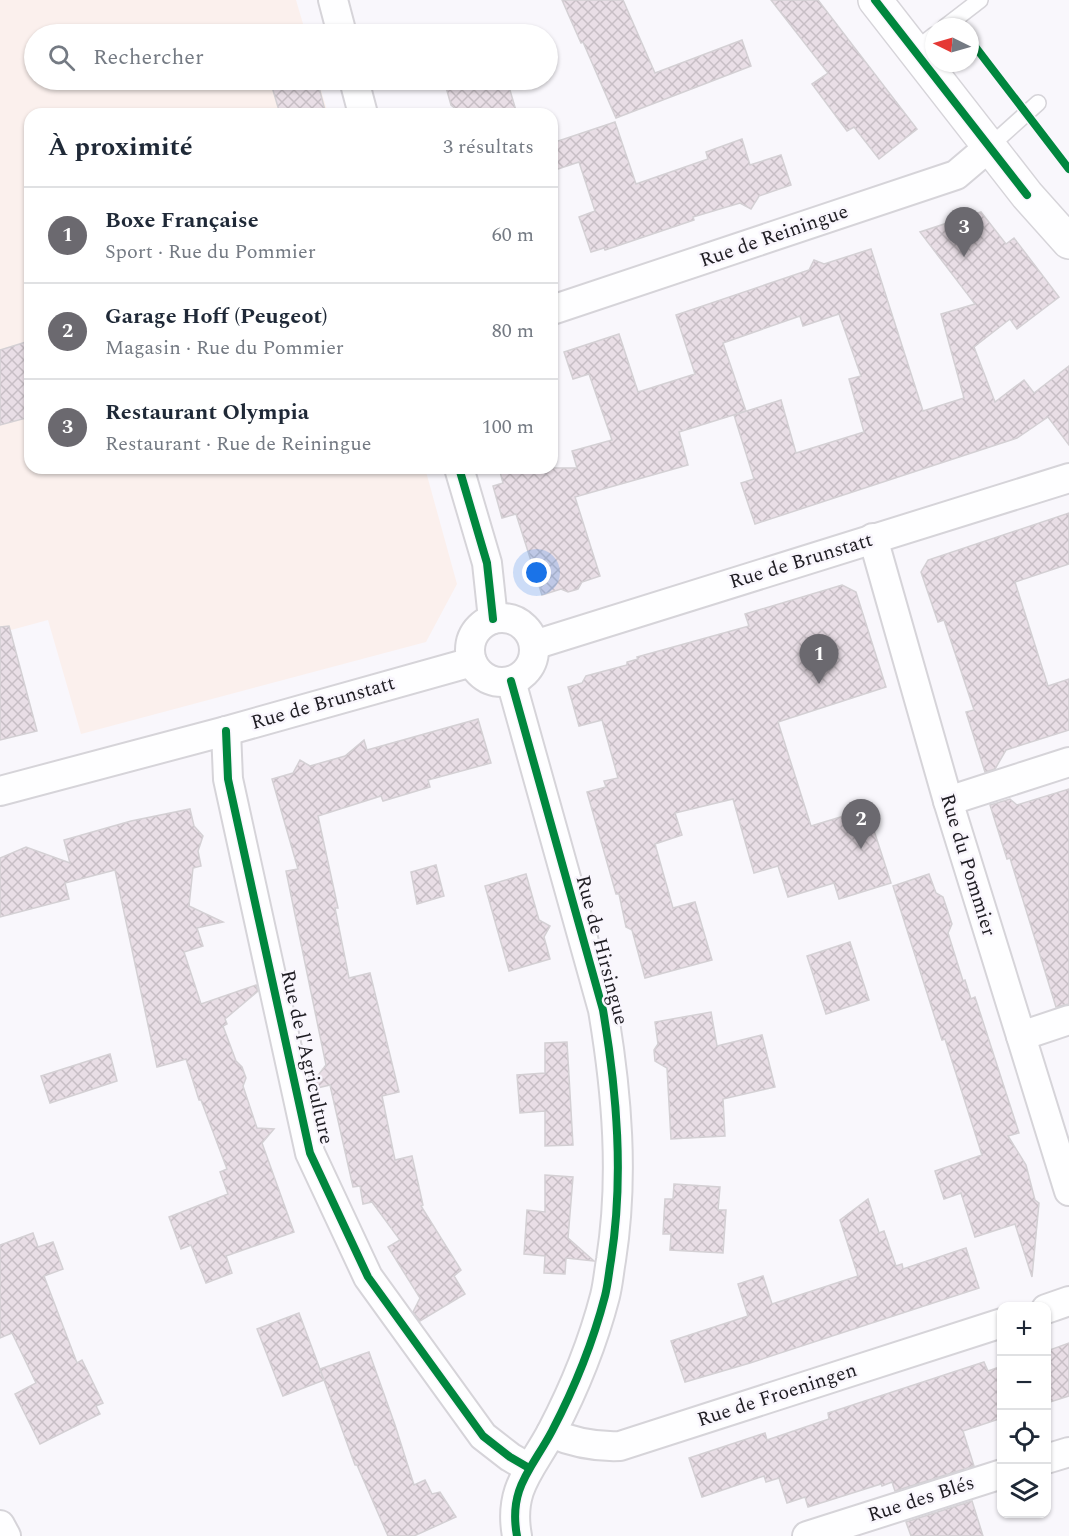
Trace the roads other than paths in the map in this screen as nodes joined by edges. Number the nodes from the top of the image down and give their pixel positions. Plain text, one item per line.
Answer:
1 (333, 0) edge
2 (874, 0) edge
3 (980, 0) edge
4 (957, 18) edge
5 (339, 24) edge
6 (924, 44) edge
7 (357, 90) edge
8 (1038, 103) dead end
9 (361, 108) edge
10 (989, 147) junction
11 (1069, 242) edge
12 (558, 308) edge
13 (461, 474) edge
14 (1069, 478) edge
15 (873, 538) junction
16 (494, 619) junction
17 (534, 645) junction
18 (472, 662) junction
19 (511, 681) junction
20 (226, 731) junction
21 (1069, 762) edge
22 (0, 791) edge
23 (948, 801) junction
24 (1069, 1020) edge
25 (1021, 1036) junction
26 (1069, 1191) edge
27 (1069, 1301) edge
28 (1051, 1308) edge
29 (997, 1325) edge
30 (551, 1433) junction
31 (529, 1468) junction
32 (997, 1476) edge
33 (0, 1525) edge
34 (6, 1536) edge
35 (517, 1536) edge
36 (807, 1536) edge

1 - 5 street
2 - 6 street
3 - 4 lane
6 - 10 street
7 - 9 street
8 - 10 lane
10 - 11 street
10 - 12 street, Rue de Reiningue
13 - 16 street
14 - 15 street, Rue de Brunstatt
15 - 17 street, Rue de Brunstatt
15 - 23 street, Rue du Pommier
16 - 17 street
16 - 18 street
17 - 19 street
18 - 19 street
18 - 20 street, Rue de Brunstatt
19 - 30 street, Rue de Hirsingue
20 - 22 street, Rue de Brunstatt
20 - 31 street, Rue de l'Agriculture
21 - 23 street
23 - 25 street, Rue du Pommier
24 - 25 street
25 - 26 street, Rue du Pommier
27 - 28 street
29 - 30 street, Rue de Froeningen
30 - 31 street, Rue de Hirsingue
31 - 35 street
32 - 36 street, Rue des Blés
33 - 34 street

